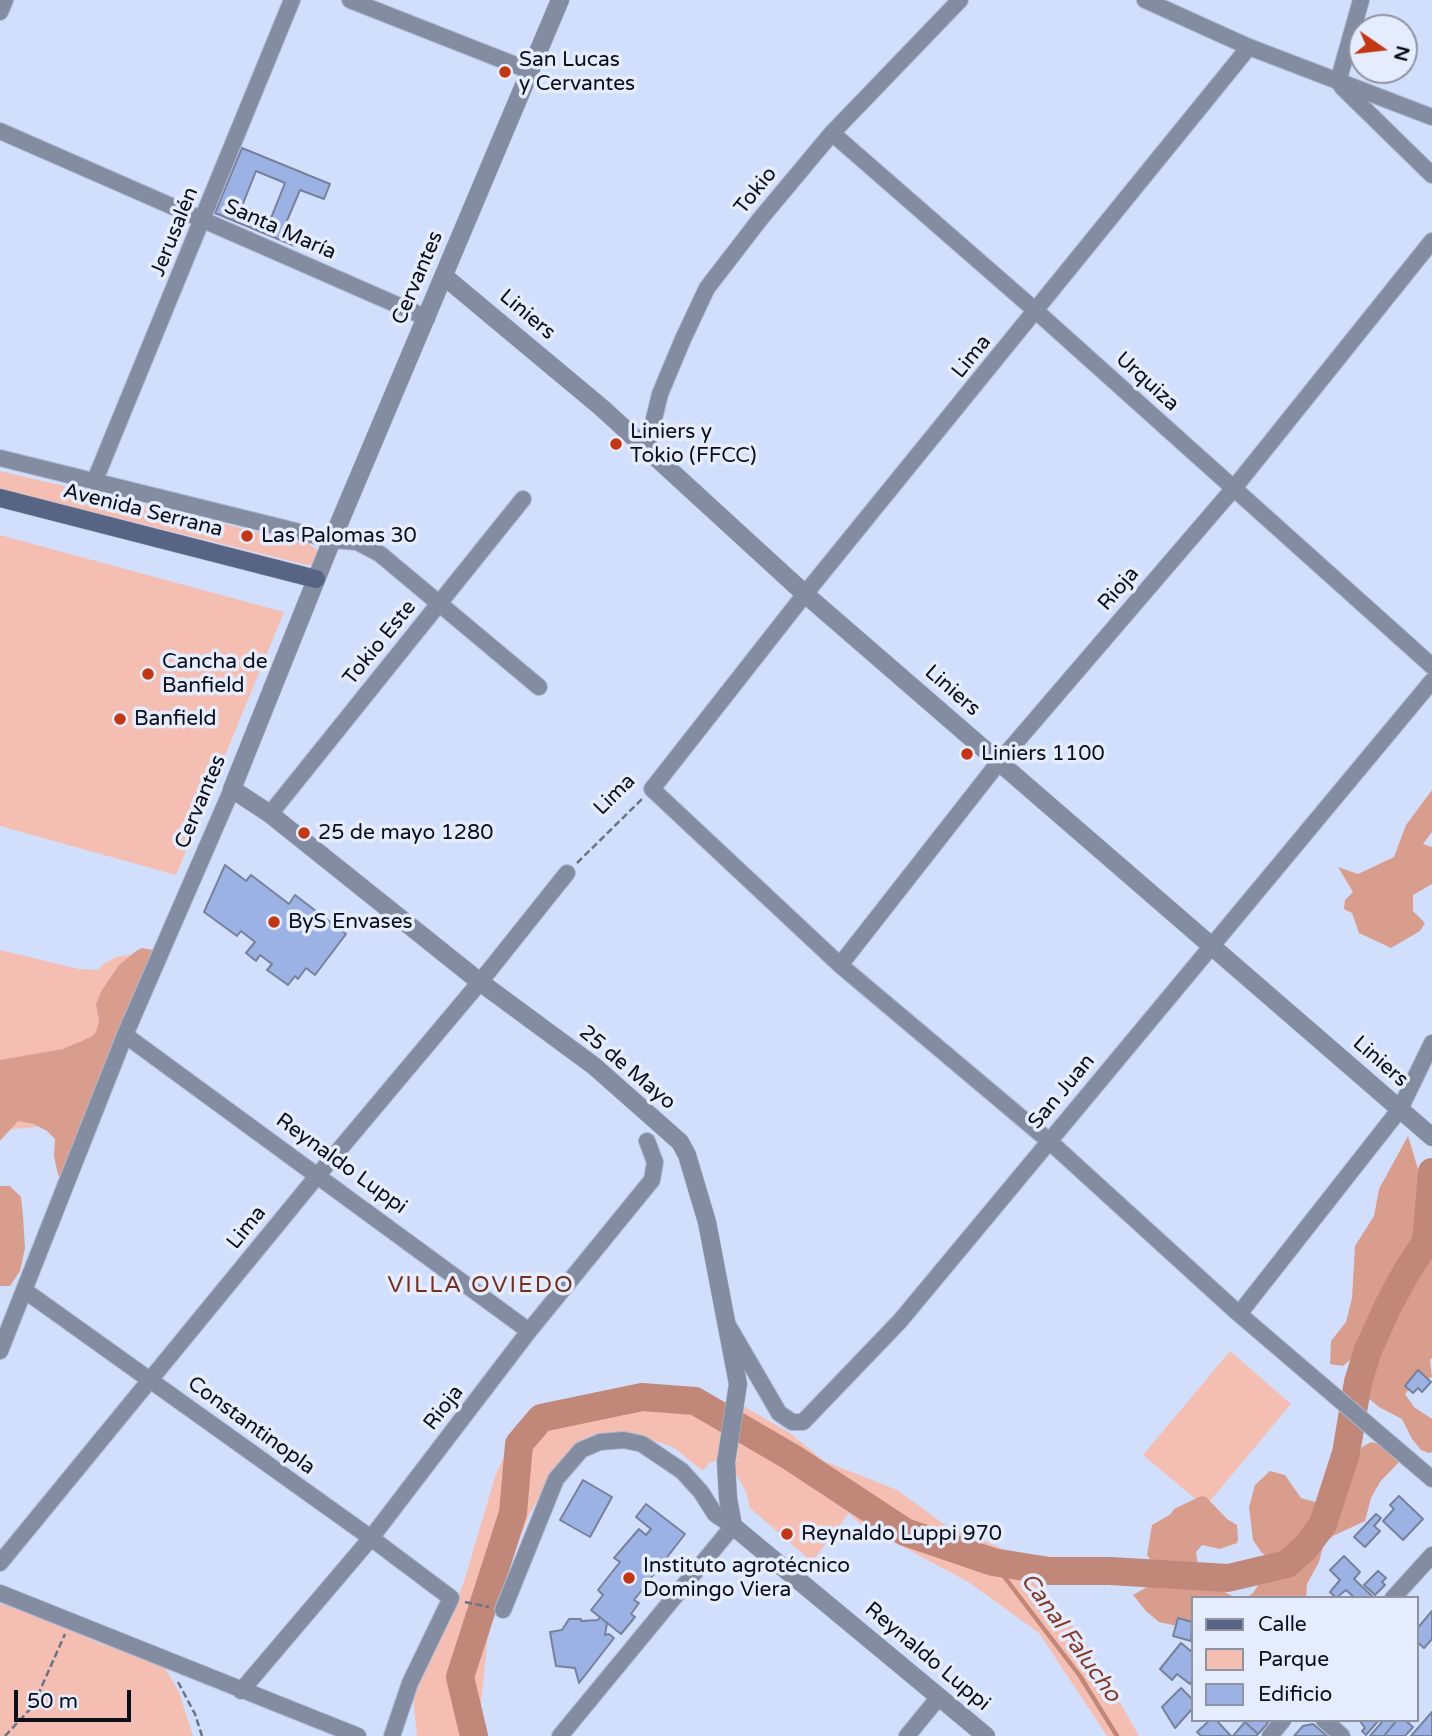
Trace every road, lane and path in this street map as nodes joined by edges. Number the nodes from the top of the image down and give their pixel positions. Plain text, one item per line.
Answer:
1 (5, 0) edge
2 (292, 0) edge
3 (350, 0) edge
4 (560, 0) edge
5 (960, 0) edge
6 (1145, 0) edge
7 (1361, 0) edge
8 (0, 12) edge
9 (1249, 47) junction
10 (528, 70) junction
11 (1338, 82) junction
12 (1432, 117) edge
13 (0, 131) edge
14 (832, 133) junction
15 (1432, 175) edge
16 (203, 219) junction
17 (1432, 241) edge
18 (444, 276) junction
19 (1036, 311) junction
20 (427, 318) junction
21 (647, 448) junction
22 (0, 458) edge
23 (95, 480) junction
24 (1234, 488) junction
25 (0, 498) edge
26 (523, 499) dead end
27 (331, 540) junction
28 (316, 579) junction
29 (805, 594) junction
30 (439, 604) junction
31 (1432, 666) edge
32 (1432, 681) edge
33 (539, 687) dead end
34 (999, 762) junction
35 (232, 789) junction
36 (652, 789) junction
37 (270, 814) junction
38 (567, 873) joint
39 (1213, 947) junction
40 (840, 965) junction
41 (480, 982) junction
42 (125, 1035) junction
43 (1432, 1043) edge
44 (1400, 1109) junction
45 (1432, 1137) edge
46 (647, 1141) dead end
47 (1049, 1141) junction
48 (318, 1175) junction
49 (24, 1290) junction
50 (1239, 1314) junction
51 (726, 1322) junction
52 (529, 1331) junction
53 (0, 1351) edge
54 (150, 1379) junction
55 (1432, 1479) edge
56 (733, 1527) junction
57 (371, 1538) junction
58 (1432, 1555) edge
59 (0, 1563) edge
60 (0, 1593) edge
61 (1395, 1596) edge
62 (451, 1598) junction
63 (503, 1610) joint
64 (70, 1622) junction
65 (175, 1664) junction
66 (241, 1691) junction
67 (939, 1697) junction
68 (1281, 1722) edge
69 (1326, 1722) edge
70 (570, 1733) edge
71 (5, 1736) edge
72 (202, 1736) edge
73 (358, 1736) edge
74 (392, 1736) edge
75 (907, 1736) edge
76 (986, 1736) edge
77 (1270, 1736) edge
78 (1342, 1736) edge

1 - 8 street
2 - 16 street, Jerusalén
3 - 10 street
4 - 10 street, Cervantes
5 - 14 street, Tokio
6 - 9 street
7 - 11 street
9 - 11 street
9 - 19 street, Lima
10 - 18 street, Cervantes
11 - 12 street
11 - 15 street
13 - 16 street, Santa María
14 - 19 street, Urquiza
14 - 21 street, Tokio
16 - 20 street, Santa María
16 - 23 street, Jerusalén
17 - 24 street, Rioja
18 - 20 street, Cervantes
18 - 21 street, Liniers
19 - 24 street, Urquiza
19 - 29 street, Lima
20 - 27 street, Cervantes
21 - 29 street, Liniers
22 - 23 street
23 - 27 street
24 - 31 street, Urquiza
24 - 34 street, Rioja
25 - 28 main road, Avenida Serrana
26 - 30 street, Tokio Este
27 - 28 street, Cervantes
27 - 30 street
28 - 35 street, Cervantes
29 - 34 street, Liniers
29 - 36 street, Lima
30 - 33 street
30 - 37 street, Tokio Este
32 - 39 street, San Juan
34 - 39 street, Liniers
34 - 40 street, Rioja
35 - 37 street, 25 de Mayo
35 - 42 street, Cervantes
36 - 38 path, Lima
36 - 40 street
37 - 41 street, 25 de Mayo
38 - 41 street, Lima
39 - 44 street, Liniers
39 - 47 street, San Juan
40 - 47 street
41 - 48 street, Lima
41 - 51 street, 25 de Mayo
42 - 48 street, Reynaldo Luppi
42 - 49 street, Cervantes
43 - 44 street
44 - 45 street, Liniers
44 - 50 street
46 - 52 street, Rioja
47 - 50 street
47 - 51 street, San Juan
48 - 52 street, Reynaldo Luppi
48 - 54 street, Lima
49 - 53 street, Cervantes
49 - 54 street, Constantinopla
50 - 55 street
51 - 56 street, 25 de Mayo
52 - 57 street, Rioja
54 - 57 street, Constantinopla
54 - 59 street, Lima
56 - 63 street, Reynaldo Luppi
56 - 67 street, Reynaldo Luppi
56 - 70 street
57 - 62 street, Constantinopla
57 - 66 street, Rioja
58 - 61 street
60 - 64 street
62 - 63 path
62 - 74 street
64 - 65 street
64 - 71 path
65 - 66 street
65 - 72 path
66 - 73 street
67 - 75 street
67 - 76 street, Reynaldo Luppi
68 - 77 street
69 - 78 street

